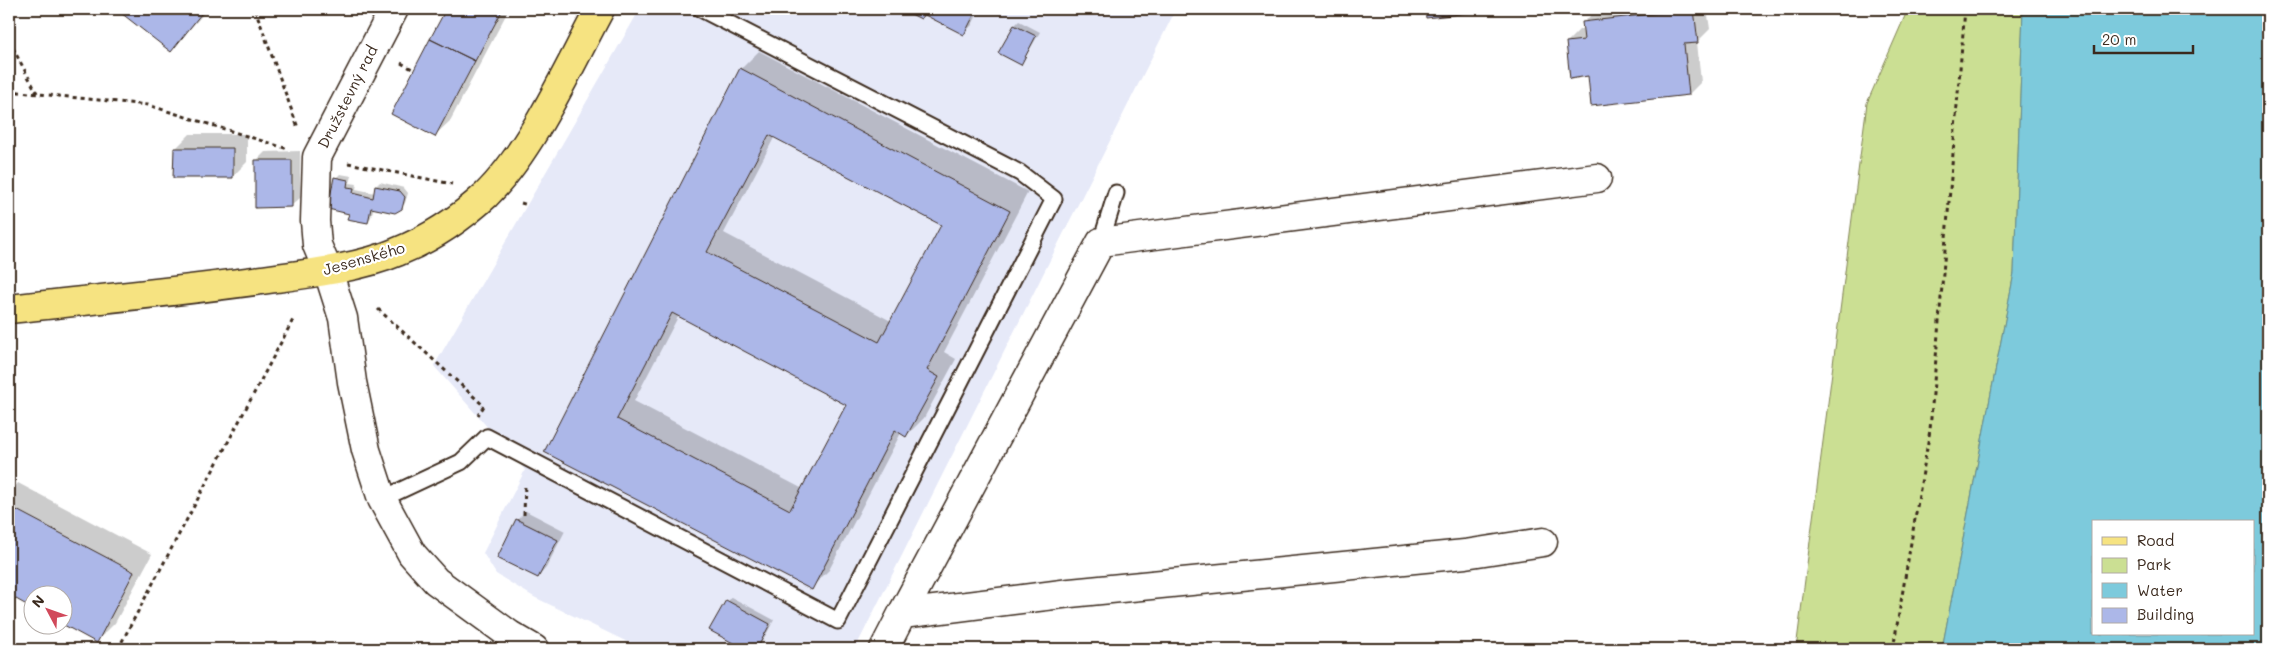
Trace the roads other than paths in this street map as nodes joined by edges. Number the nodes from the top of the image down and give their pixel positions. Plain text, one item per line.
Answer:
1 (600, 9) edge
2 (700, 9) edge
3 (390, 10) edge
4 (1597, 178) dead end
5 (1116, 193) dead end
6 (1101, 242) junction
7 (328, 271) junction
8 (9, 309) edge
9 (382, 499) junction
10 (1543, 542) dead end
11 (902, 614) junction
12 (534, 649) edge
13 (884, 649) edge

1 - 7 main road, Jesenského
2 - 9 lane
3 - 7 street, Družstevný rad
4 - 6 street
5 - 6 lane
6 - 11 street
7 - 8 main road, Jesenského
7 - 9 street, Družstevný rad
9 - 12 street, Družstevný rad
10 - 11 street
11 - 13 street

